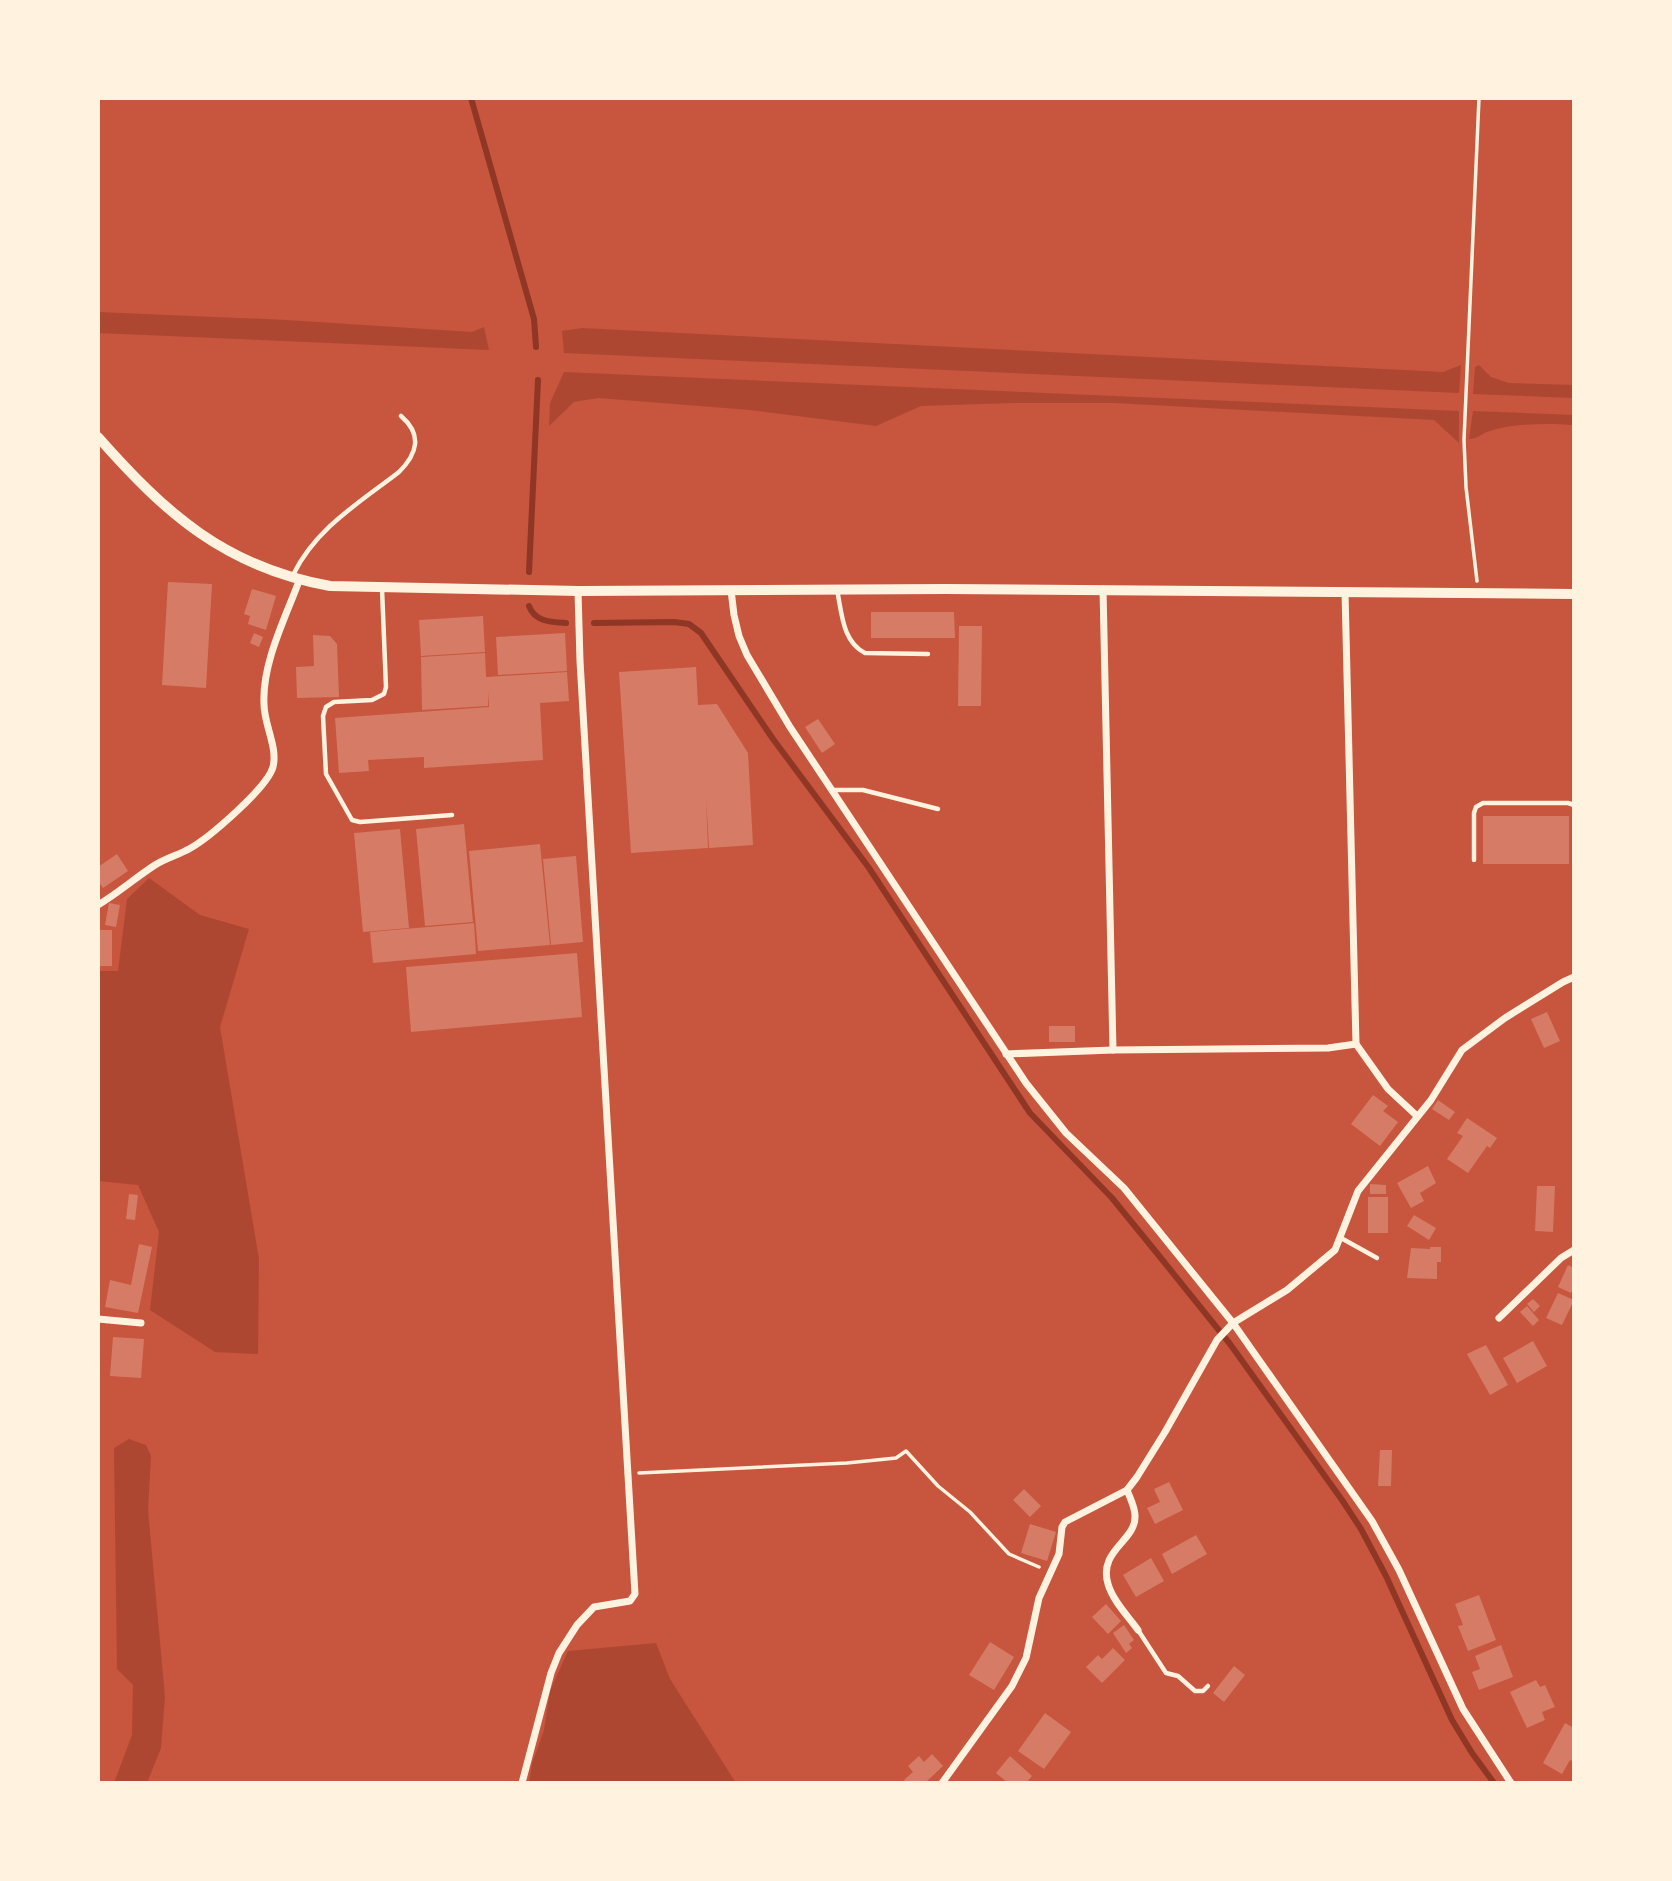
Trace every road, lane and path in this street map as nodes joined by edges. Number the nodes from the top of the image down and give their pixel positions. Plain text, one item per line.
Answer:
1 (1479, 98) edge
2 (401, 416) dead end
3 (98, 437) edge
4 (295, 579) junction
5 (383, 589) junction
6 (837, 589) junction
7 (1103, 589) junction
8 (731, 590) junction
9 (578, 591) junction
10 (1345, 592) junction
11 (1478, 593) junction
12 (1574, 594) edge
13 (928, 654) dead end
14 (833, 790) junction
15 (1574, 805) edge
16 (938, 809) dead end
17 (452, 815) dead end
18 (1474, 860) dead end
19 (98, 905) edge
20 (1574, 978) edge
21 (1356, 1044) junction
22 (1113, 1050) junction
23 (1006, 1054) junction
24 (1418, 1116) junction
25 (1341, 1238) junction
26 (1574, 1250) edge
27 (1377, 1258) dead end
28 (1499, 1318) dead end
29 (98, 1319) edge
30 (141, 1323) dead end
31 (1233, 1323) junction
32 (628, 1474) junction
33 (1127, 1490) junction
34 (1050, 1571) junction
35 (1138, 1630) joint
36 (1208, 1686) dead end
37 (522, 1783) edge
38 (942, 1783) edge
39 (1511, 1783) edge

1 - 11 path
2 - 4 lane
3 - 4 street
4 - 5 street
4 - 19 street
5 - 9 street
5 - 17 lane
6 - 7 street
6 - 8 street
6 - 13 lane
7 - 10 street
7 - 22 street
8 - 9 street
8 - 14 street
9 - 32 street
10 - 11 street
10 - 21 street
11 - 12 street
14 - 16 lane
14 - 23 street
15 - 18 lane
20 - 24 street
21 - 22 street
21 - 24 street
22 - 23 street
23 - 31 street
24 - 25 street
25 - 27 lane
25 - 31 street
26 - 28 street
29 - 30 street
31 - 33 street
31 - 39 street
32 - 34 path
32 - 37 street
33 - 34 street
33 - 35 street
34 - 38 street
35 - 36 lane

